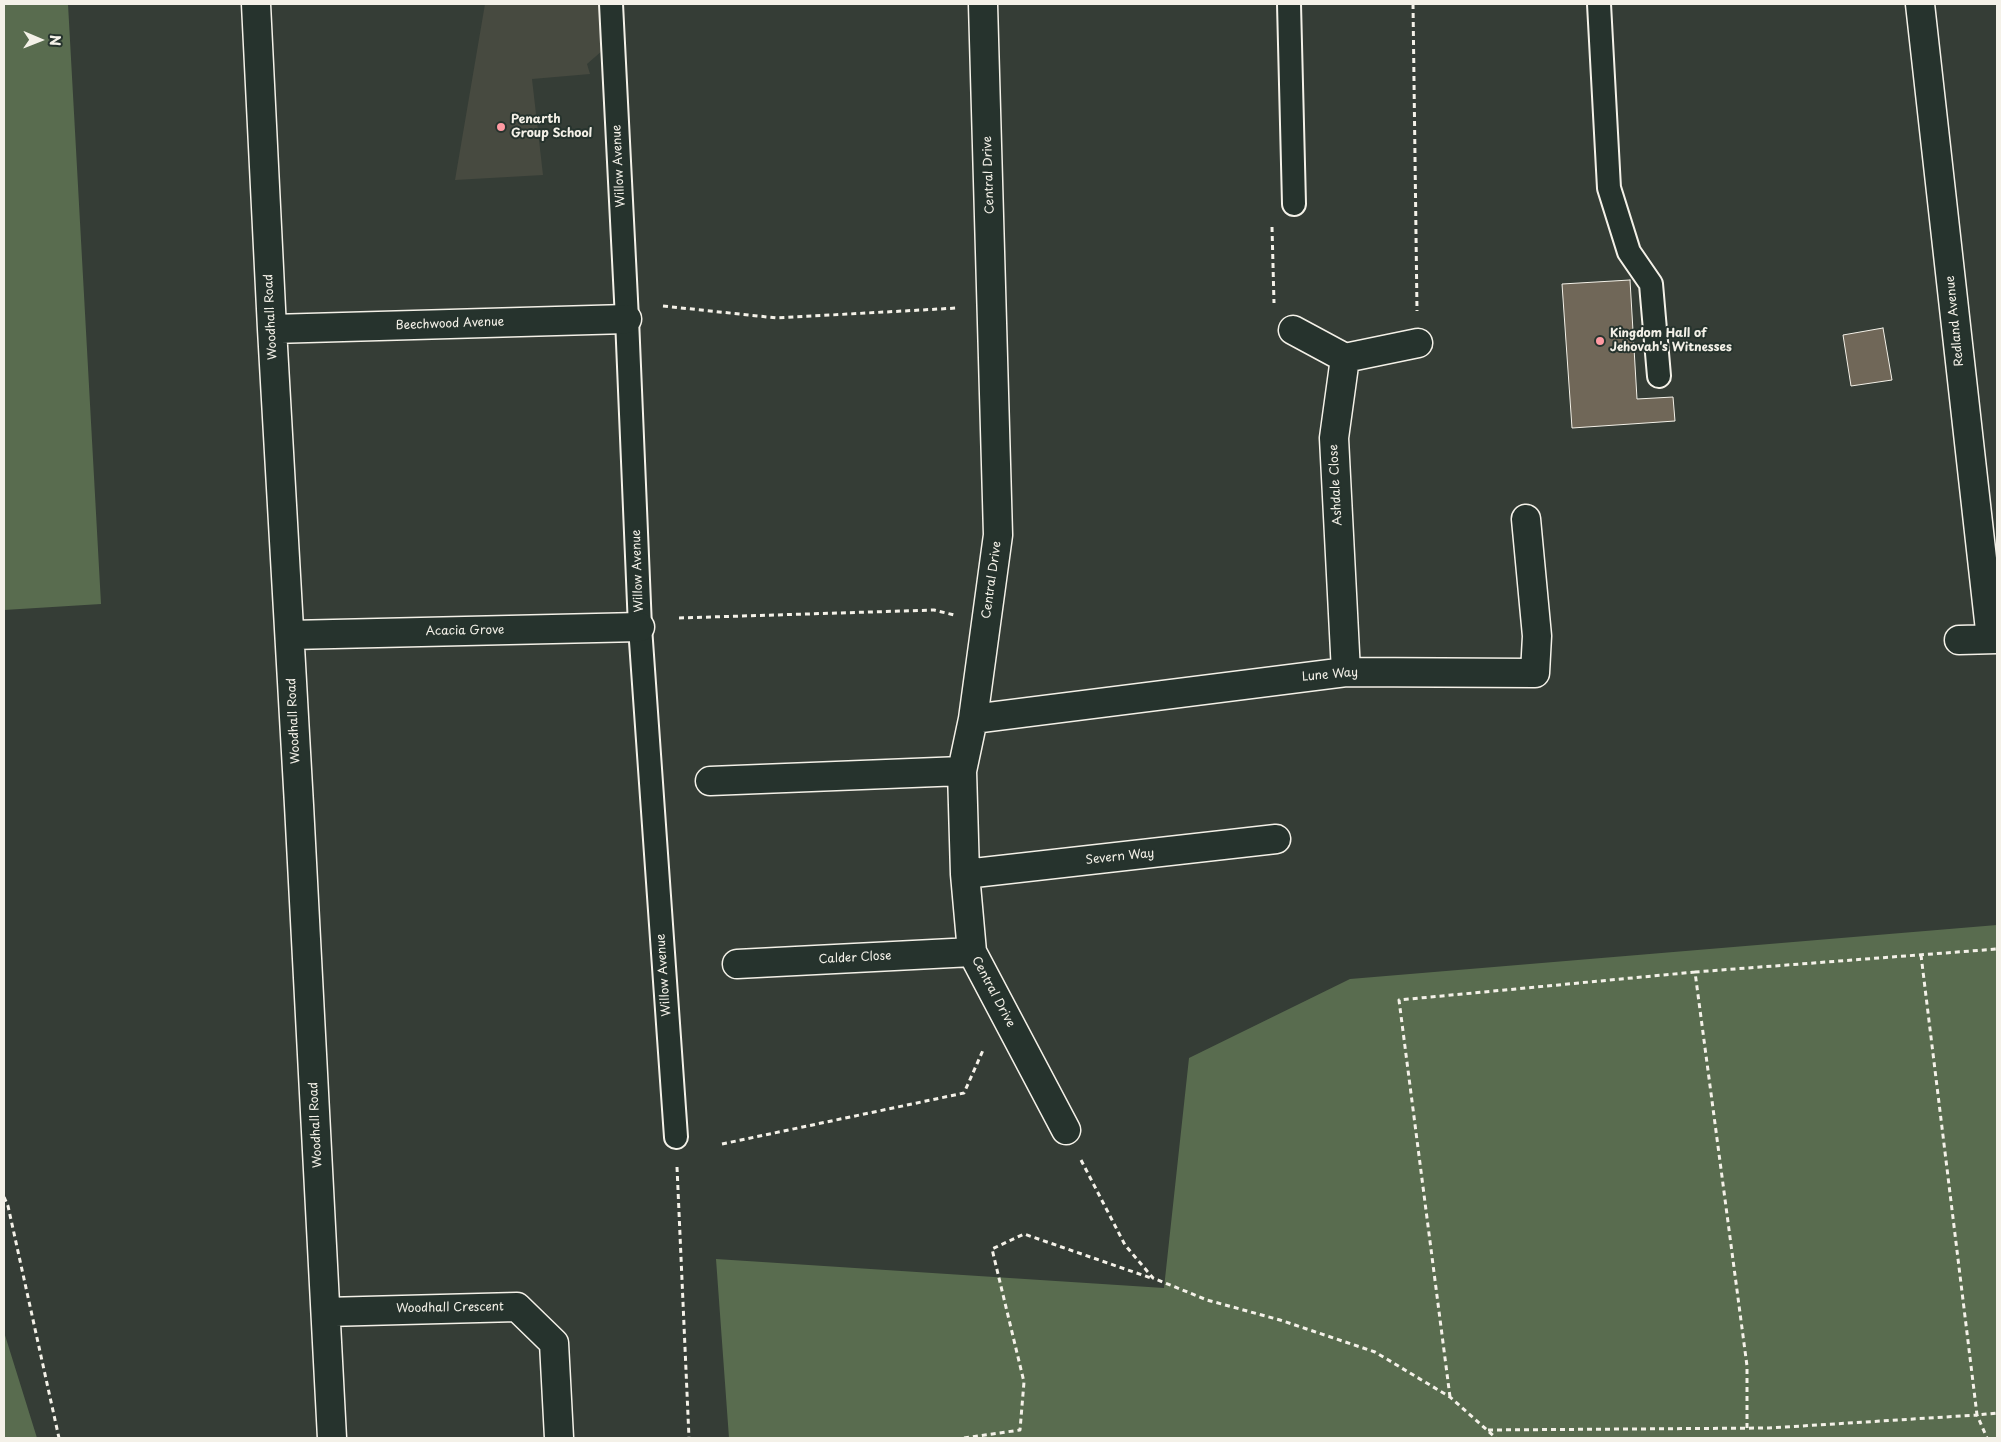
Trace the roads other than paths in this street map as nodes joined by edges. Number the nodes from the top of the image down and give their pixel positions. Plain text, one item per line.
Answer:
1 (256, 4) edge
2 (611, 4) edge
3 (983, 4) edge
4 (1289, 4) edge
5 (1599, 4) edge
6 (1920, 4) edge
7 (1294, 204) dead end
8 (627, 319) junction
9 (272, 329) junction
10 (1293, 330) dead end
11 (1418, 344) road end
12 (1346, 358) junction
13 (1659, 376) dead end
14 (1526, 519) dead end
15 (640, 627) junction
16 (290, 635) junction
17 (1994, 639) edge
18 (1959, 640) dead end
19 (1346, 672) junction
20 (972, 719) junction
21 (962, 770) junction
22 (710, 782) dead end
23 (1276, 839) dead end
24 (965, 874) junction
25 (972, 952) junction
26 (737, 964) dead end
27 (1066, 1130) road end
28 (676, 1137) road end
29 (326, 1312) junction
30 (332, 1438) edge
31 (559, 1438) edge

1 - 9 street, Woodhall Road
2 - 8 lane, Willow Avenue
3 - 20 street, Central Drive
4 - 7 lane
5 - 13 lane
6 - 17 street, Redland Avenue
8 - 9 street, Beechwood Avenue
8 - 15 lane, Willow Avenue
9 - 16 street, Woodhall Road
10 - 12 street
11 - 12 street
12 - 19 street, Ashdale Close
14 - 19 street, Lune Way
15 - 16 street, Acacia Grove
15 - 28 lane, Willow Avenue
16 - 29 street, Woodhall Road
17 - 18 street, Redland Avenue
19 - 20 street, Lune Way
20 - 21 street, Central Drive
21 - 22 street
21 - 24 street, Central Drive
23 - 24 street, Severn Way
24 - 25 street, Central Drive
25 - 26 street, Calder Close
25 - 27 street, Central Drive
29 - 30 street, Woodhall Road
29 - 31 street, Woodhall Crescent

